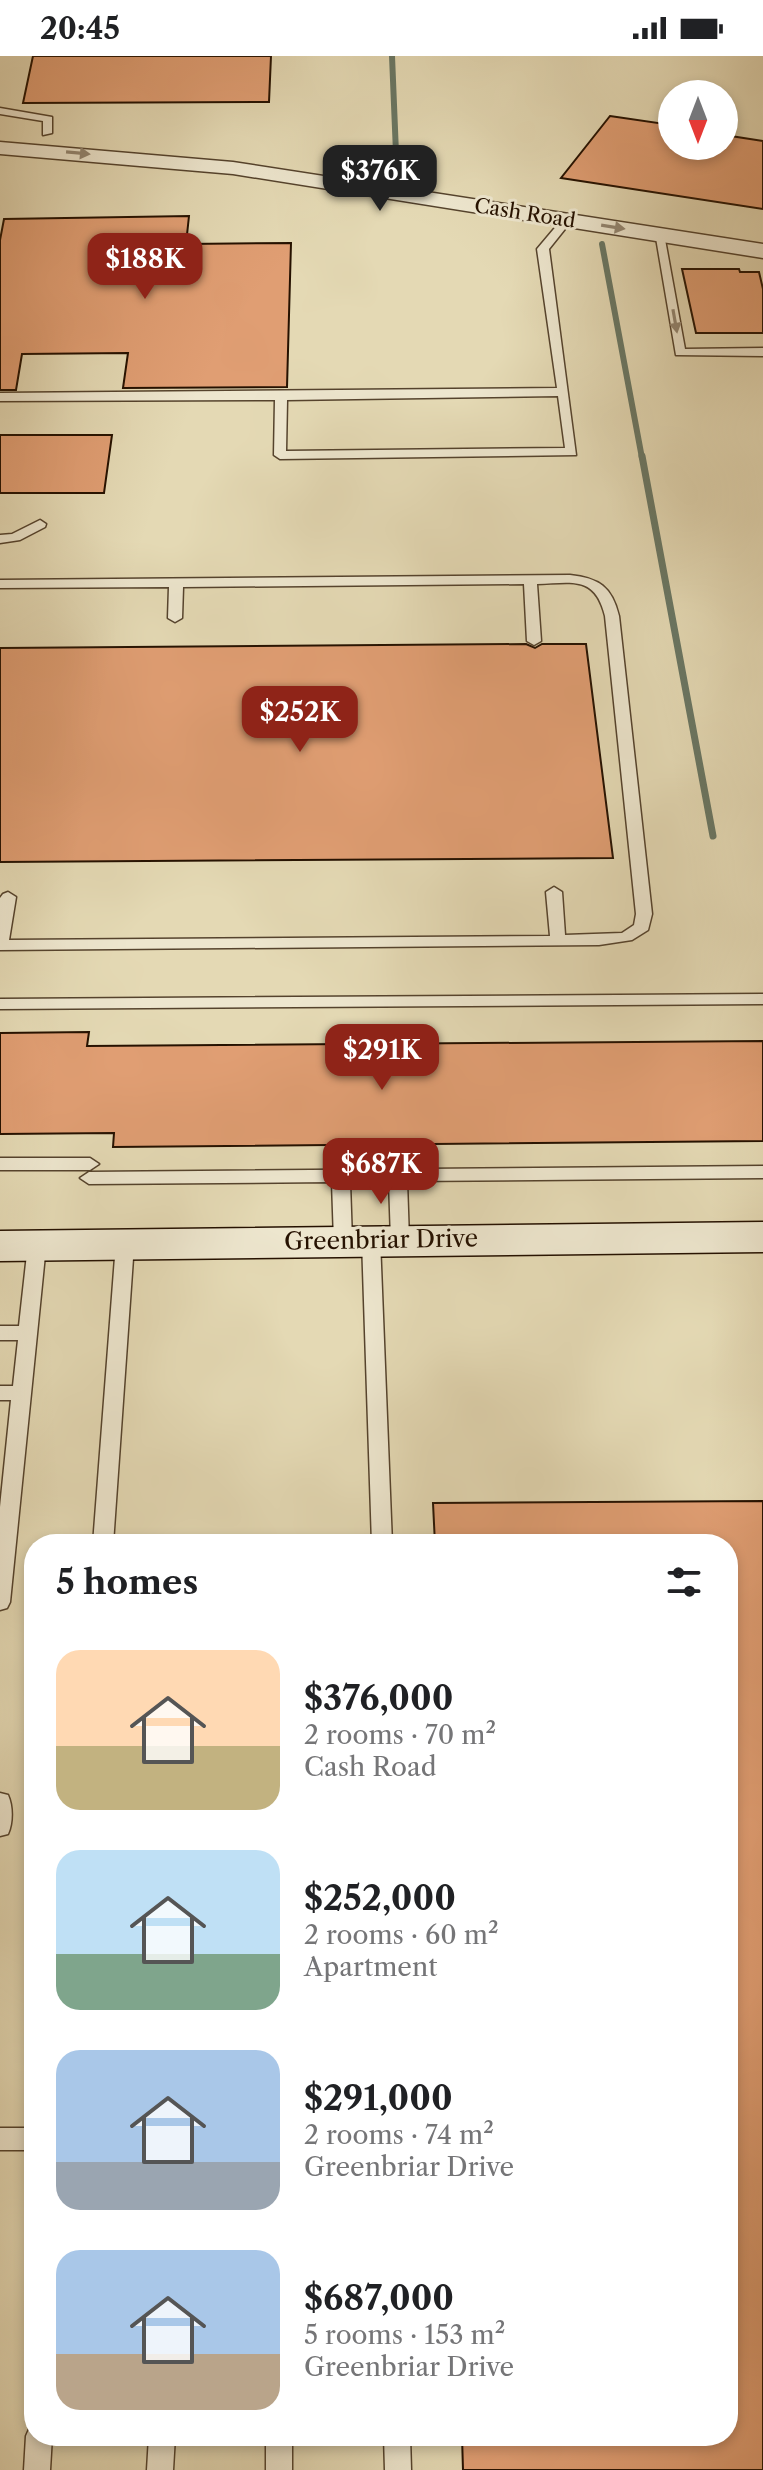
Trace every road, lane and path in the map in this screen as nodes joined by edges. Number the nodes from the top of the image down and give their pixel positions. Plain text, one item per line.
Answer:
1 (0, 111) edge
2 (0, 130) edge
3 (47, 133) junction
4 (0, 148) edge
5 (239, 160) junction
6 (575, 211) junction
7 (763, 231) edge
8 (659, 234) junction
9 (763, 251) edge
10 (763, 352) edge
11 (563, 392) junction
12 (281, 396) junction
13 (0, 397) edge
14 (40, 524) dead end
15 (0, 539) edge
16 (530, 580) junction
17 (176, 583) junction
18 (0, 584) edge
19 (175, 618) dead end
20 (534, 641) dead end
21 (554, 892) dead end
22 (8, 897) dead end
23 (558, 940) junction
24 (0, 944) edge
25 (763, 999) edge
26 (0, 1004) edge
27 (0, 1164) edge
28 (763, 1172) edge
29 (341, 1175) junction
30 (398, 1175) junction
31 (763, 1237) edge
32 (371, 1240) junction
33 (125, 1244) junction
34 (18, 1245) edge
35 (0, 1333) edge
36 (28, 1333) junction
37 (0, 1393) edge
38 (22, 1393) junction
39 (7, 1460) edge
40 (104, 1534) edge
41 (382, 1534) edge
42 (0, 1602) edge
43 (0, 1802) edge
44 (0, 1827) edge
45 (0, 2139) edge
46 (24, 2139) edge
47 (38, 2446) edge
48 (161, 2446) edge
49 (279, 2446) edge
50 (397, 2446) edge
51 (37, 2470) edge
52 (160, 2470) edge
53 (279, 2470) edge
54 (398, 2470) edge

1 - 3 lane
2 - 3 street, Cash Road
3 - 5 street, Cash Road
4 -> 5 street, Cash Road
5 - 6 street, Cash Road
6 - 7 street, Cash Road
6 -> 8 street, Cash Road
6 - 11 lane
8 - 9 street, Cash Road
8 -> 10 lane
11 - 12 lane
11 - 12 lane
12 - 13 lane
14 - 15 lane
16 - 17 lane
16 - 20 lane
16 - 23 lane
17 - 18 lane
17 - 19 lane
21 - 23 lane
22 - 24 lane
23 - 24 lane
25 - 26 lane
27 - 29 lane
28 - 30 lane
29 - 30 lane
29 - 32 lane
30 - 32 lane
31 - 32 street, Greenbriar Drive
32 - 33 street, Greenbriar Drive
32 - 41 lane
33 - 34 street, Greenbriar Drive
33 - 40 lane
34 - 36 lane
35 - 36 lane
36 - 38 lane
37 - 38 lane
38 - 39 lane
39 - 42 lane
43 - 44 lane
45 - 46 lane
47 - 51 lane
48 - 52 lane
49 - 53 lane
50 - 54 lane

